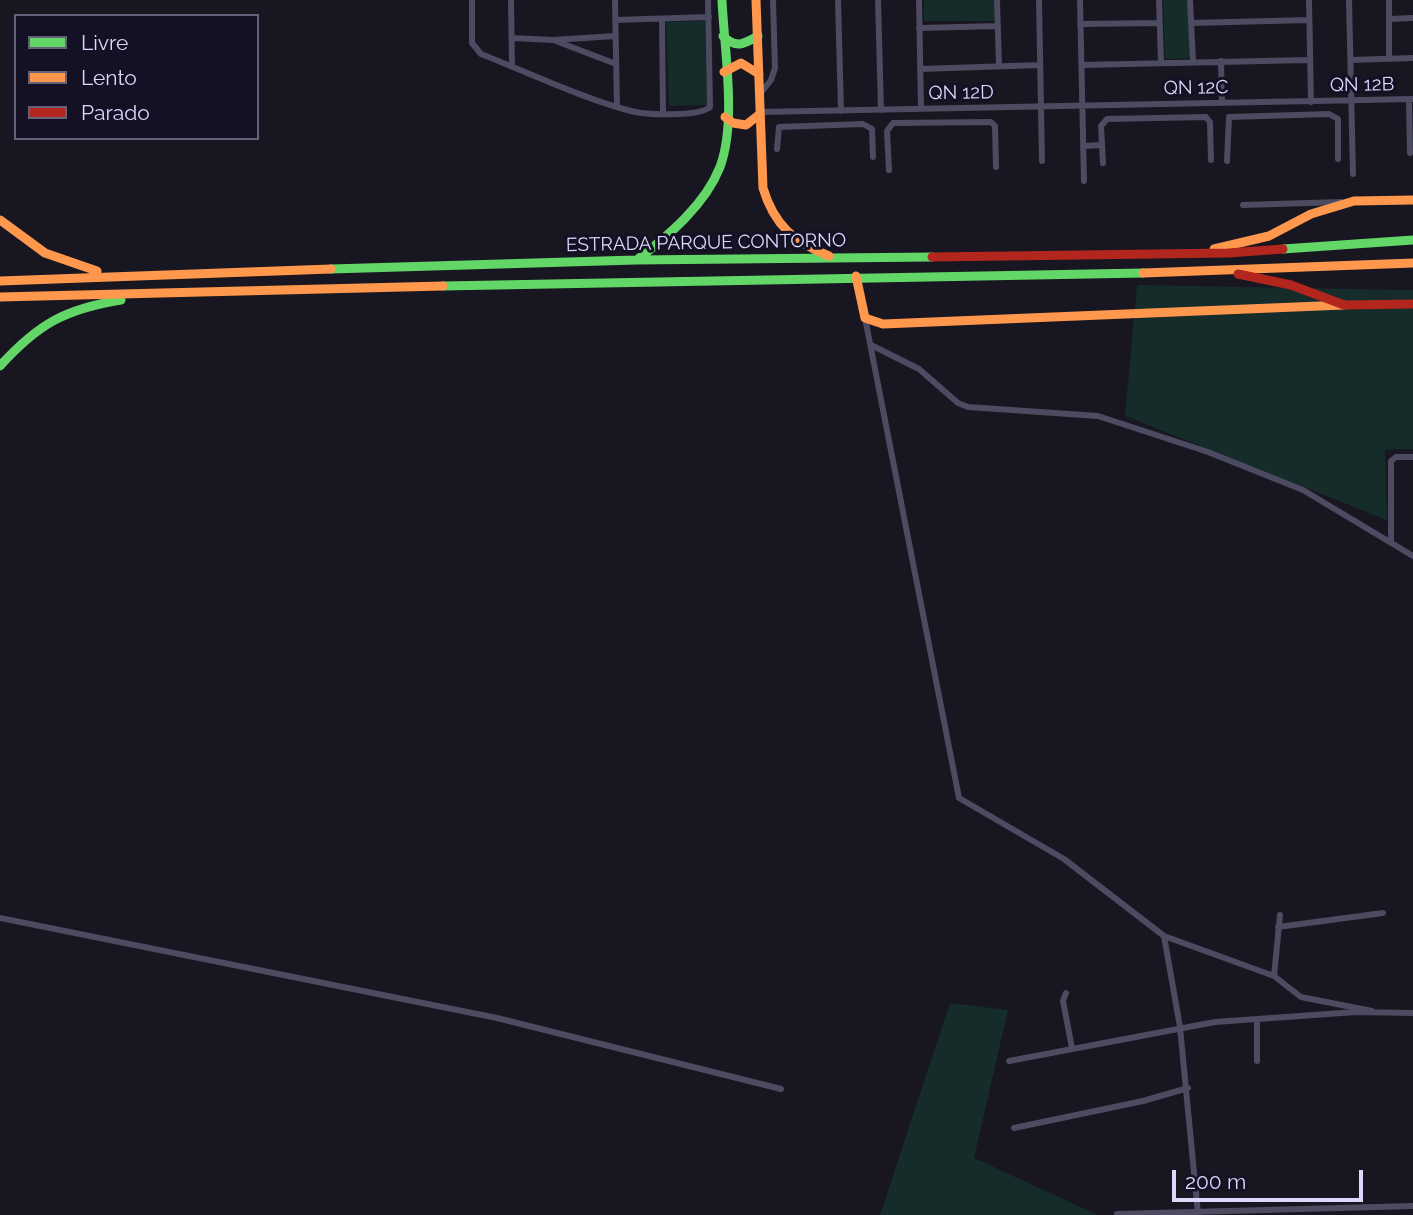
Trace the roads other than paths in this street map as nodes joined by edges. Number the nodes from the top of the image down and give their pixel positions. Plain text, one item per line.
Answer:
1 (472, 0) edge
2 (511, 0) edge
3 (615, 0) edge
4 (709, 0) edge
5 (722, 0) edge
6 (756, 0) edge
7 (773, 0) edge
8 (838, 0) edge
9 (878, 0) edge
10 (919, 0) edge
11 (997, 0) edge
12 (1039, 0) edge
13 (1080, 0) edge
14 (1159, 0) edge
15 (1191, 0) edge
16 (1309, 0) edge
17 (1349, 0) edge
18 (1389, 0) edge
19 (709, 17) junction
20 (1413, 18) edge
21 (662, 19) junction
22 (1390, 19) junction
23 (615, 20) junction
24 (1309, 20) junction
25 (1160, 23) junction
26 (1191, 23) junction
27 (1080, 24) junction
28 (998, 26) junction
29 (919, 28) junction
30 (615, 36) junction
31 (758, 36) junction
32 (723, 37) junction
33 (512, 38) junction
34 (553, 40) junction
35 (709, 50) junction
36 (724, 50) junction
37 (1390, 58) junction
38 (1413, 58) edge
39 (1309, 60) junction
40 (1351, 60) junction
41 (1192, 61) junction
42 (1221, 61) junction
43 (1161, 62) junction
44 (616, 64) junction
45 (1040, 65) junction
46 (1082, 65) junction
47 (512, 66) junction
48 (999, 66) junction
49 (920, 69) junction
50 (724, 72) junction
51 (759, 74) junction
52 (760, 94) junction
53 (1411, 99) edge
54 (1352, 101) junction
55 (1311, 102) junction
56 (1222, 103) junction
57 (617, 106) junction
58 (1082, 106) junction
59 (1041, 107) junction
60 (921, 109) junction
61 (941, 109) junction
62 (881, 110) junction
63 (841, 111) junction
64 (825, 112) junction
65 (760, 113) junction
66 (663, 114) junction
67 (724, 117) junction
68 (941, 123) junction
69 (826, 125) junction
70 (1412, 129) edge
71 (1353, 139) junction
72 (1338, 140) junction
73 (1102, 145) junction
74 (1083, 146) junction
75 (777, 149) dead end
76 (1410, 153) dead end
77 (873, 157) dead end
78 (1338, 159) dead end
79 (1211, 160) dead end
80 (1042, 161) dead end
81 (1227, 161) dead end
82 (1103, 163) dead end
83 (996, 167) dead end
84 (889, 170) dead end
85 (1353, 174) dead end
86 (1084, 181) dead end
87 (1413, 200) edge
88 (1354, 201) junction
89 (1244, 205) dead end
90 (0, 220) edge
91 (1413, 240) edge
92 (1078, 253) junction
93 (1190, 253) junction
94 (834, 257) junction
95 (636, 260) junction
96 (606, 262) junction
97 (1413, 263) edge
98 (1077, 271) junction
99 (1230, 272) junction
100 (115, 275) junction
101 (856, 276) junction
102 (0, 281) edge
103 (606, 281) junction
104 (189, 291) junction
105 (0, 296) edge
106 (1413, 304) edge
107 (1344, 305) junction
108 (865, 318) junction
109 (871, 345) junction
110 (0, 366) edge
111 (1413, 457) edge
112 (1391, 542) junction
113 (1413, 556) edge
114 (1383, 913) dead end
115 (1280, 915) dead end
116 (0, 918) edge
117 (1278, 928) junction
118 (1164, 936) junction
119 (1274, 976) junction
120 (1066, 993) dead end
121 (1372, 1011) junction
122 (1413, 1013) edge
123 (1257, 1020) junction
124 (1180, 1027) junction
125 (1072, 1048) junction
126 (1009, 1061) dead end
127 (1257, 1061) dead end
128 (1188, 1088) junction
129 (781, 1089) dead end
130 (1014, 1128) dead end
131 (1413, 1206) edge
132 (1117, 1214) edge
133 (1198, 1214) edge

1 - 47 street
2 - 33 street
3 - 23 street
4 - 19 street
5 - 32 main road
6 - 31 main road
7 - 52 street
8 - 63 street
9 - 62 street
10 - 29 street
11 - 28 street
12 - 45 street
13 - 27 street
14 - 25 street
15 - 26 street
16 - 24 street
17 - 40 street
18 - 22 street
19 - 21 street
19 - 35 street
20 - 22 street
21 - 23 street
21 - 66 street
22 - 37 street
23 - 30 street
24 - 26 street
24 - 39 street
25 - 27 street
25 - 43 street
26 - 41 street
27 - 46 street
28 - 29 street
28 - 48 street
29 - 49 street
30 - 34 street
30 - 44 street
31 - 32 main road
31 - 51 main road
32 - 36 main road
33 - 34 street
33 - 47 street
34 - 44 street
35 - 36 street
35 - 66 street
36 - 50 main road
37 - 38 street
37 - 40 street
39 - 42 street
39 - 55 street
40 - 54 street
41 - 42 street
41 - 43 street
42 - 56 street
43 - 46 street
44 - 57 street
45 - 48 street
45 - 59 street
46 - 58 street
47 - 57 street
48 - 49 street
49 - 60 street
50 - 51 main road
50 - 67 main road
51 - 52 main road
52 - 65 main road
53 - 54 street, QN 12B
53 - 70 street
54 - 55 street, QN 12B
54 - 71 street
55 - 56 street, QN 12C
56 - 58 street, QN 12C
57 - 66 street
58 - 59 street, QN 12D
58 - 74 street
59 - 61 street, QN 12D
59 - 80 street
60 - 61 street, QN 12D
60 - 62 street, QN 12D
61 - 68 street
62 - 63 street, QN 12D
63 - 64 street, QN 12D
64 - 65 street, QN 12D
64 - 69 street
65 - 67 main road
65 - 94 main road
67 - 95 main road
68 - 83 street
68 - 84 street
69 - 75 street
69 - 77 street
70 - 76 street
71 - 72 street
71 - 85 street
72 - 78 street
72 - 81 street
73 - 74 street
73 - 79 street
73 - 82 street
74 - 86 street
87 - 88 main road
88 - 89 street
88 - 93 main road
90 - 100 main road
91 - 93 main road, ESTRADA PARQUE CONTORNO
92 - 93 main road, ESTRADA PARQUE CONTORNO
92 - 94 main road, ESTRADA PARQUE CONTORNO
92 - 98 main road
94 - 95 main road, ESTRADA PARQUE CONTORNO
95 - 96 main road, ESTRADA PARQUE CONTORNO
96 - 100 main road, ESTRADA PARQUE CONTORNO
96 - 103 main road
97 - 99 main road, ESTRADA PARQUE CONTORNO
98 - 99 main road, ESTRADA PARQUE CONTORNO
98 - 101 main road, ESTRADA PARQUE CONTORNO
99 - 107 main road
100 - 102 main road, ESTRADA PARQUE CONTORNO
101 - 103 main road, ESTRADA PARQUE CONTORNO
101 - 108 main road
103 - 104 main road, ESTRADA PARQUE CONTORNO
104 - 105 main road, ESTRADA PARQUE CONTORNO
104 - 110 main road
106 - 107 main road
107 - 108 main road
108 - 109 street
109 - 112 street
109 - 118 street
111 - 112 street
112 - 113 street
114 - 117 street
115 - 117 street
116 - 129 street
117 - 119 street
118 - 119 street
118 - 124 street
119 - 121 street
120 - 125 street
121 - 122 street
121 - 123 street
123 - 124 street
123 - 127 street
124 - 125 street
124 - 128 street
125 - 126 street
128 - 130 street
128 - 133 street
131 - 133 street
132 - 133 street

